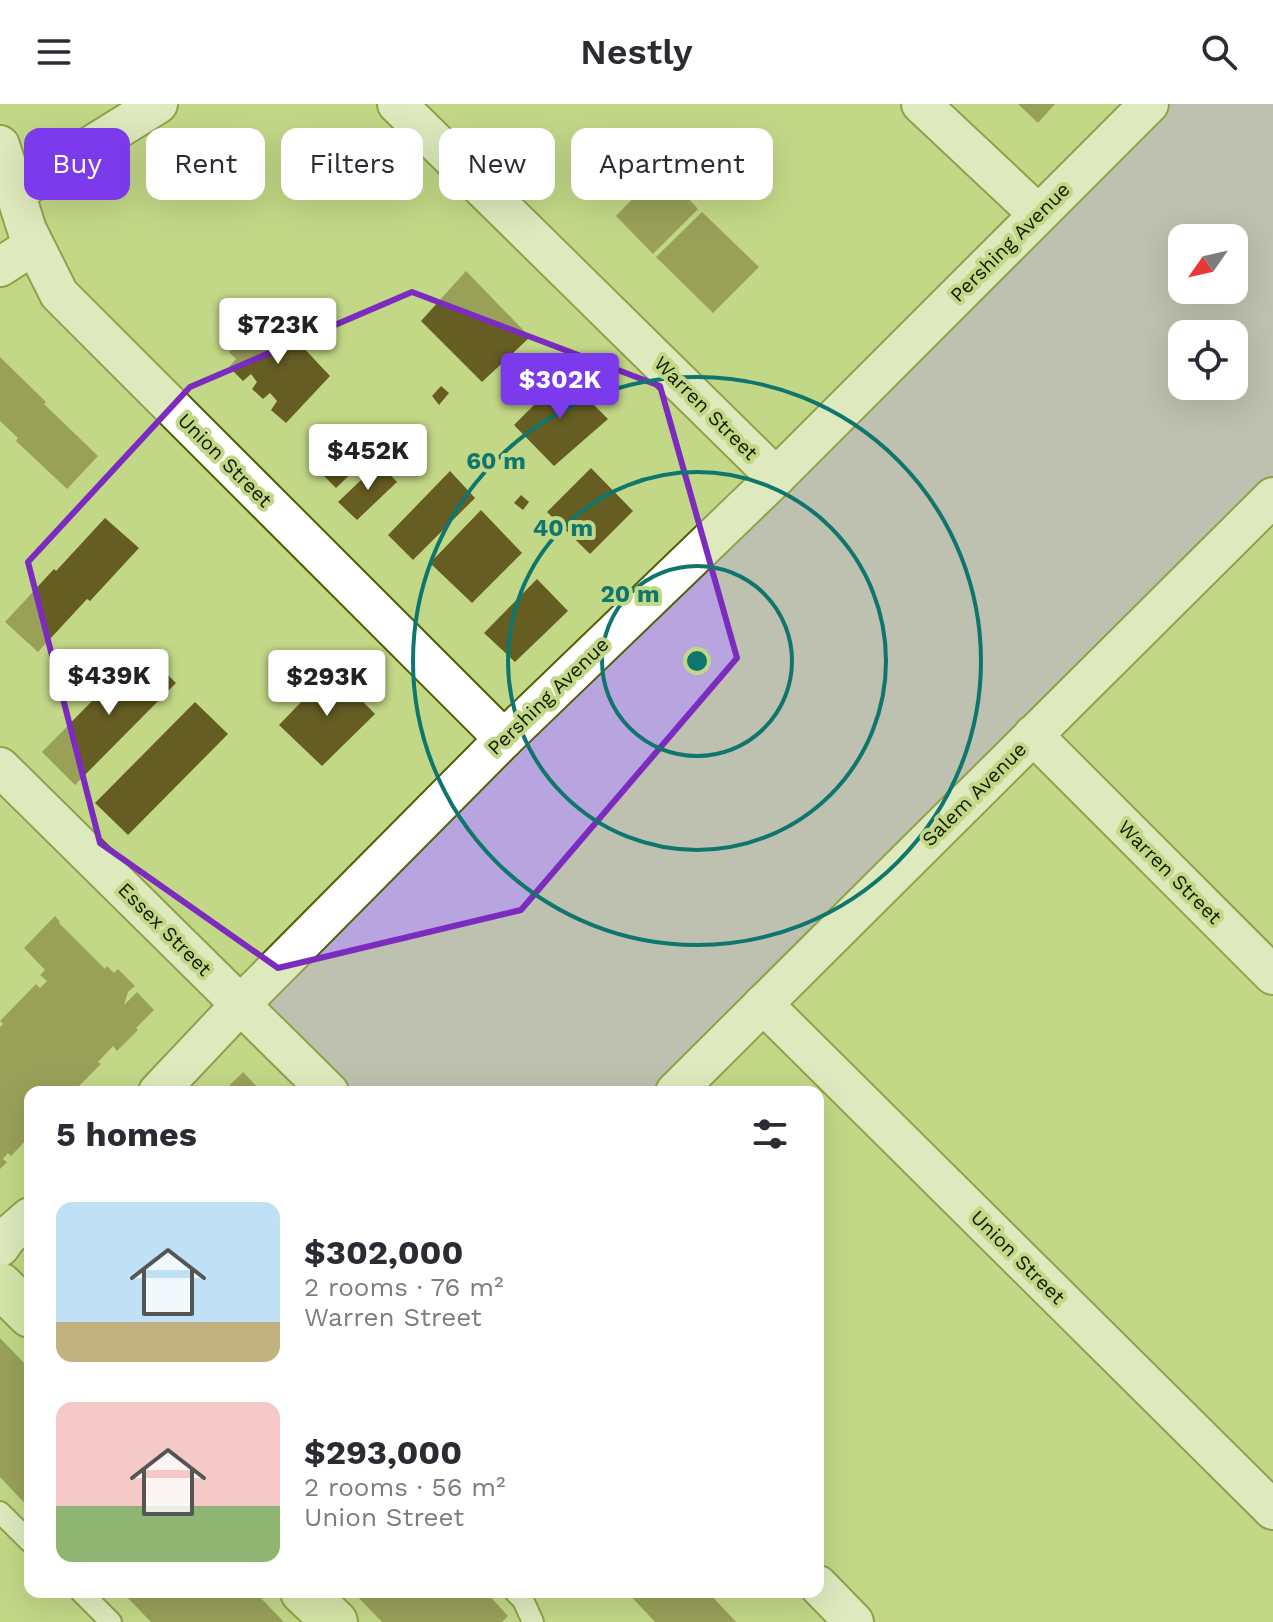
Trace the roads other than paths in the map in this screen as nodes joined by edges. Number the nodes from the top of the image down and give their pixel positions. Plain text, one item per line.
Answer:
1 (158, 104) edge
2 (397, 104) edge
3 (921, 104) edge
4 (1149, 104) edge
5 (0, 145) edge
6 (15, 193) junction
7 (1038, 214) junction
8 (34, 245) junction
9 (0, 267) edge
10 (776, 477) junction
11 (1273, 497) edge
12 (1033, 735) junction
13 (504, 739) junction
14 (0, 767) edge
15 (1273, 975) edge
16 (241, 1004) junction
17 (763, 1004) junction
18 (164, 1086) edge
19 (323, 1086) edge
20 (681, 1086) edge
21 (24, 1222) edge
22 (0, 1247) edge
23 (0, 1285) edge
24 (24, 1309) edge
25 (1273, 1510) edge
26 (0, 1512) edge
27 (24, 1536) edge
28 (824, 1591) edge
29 (87, 1598) edge
30 (309, 1598) edge
31 (521, 1598) edge
32 (111, 1622) edge
33 (335, 1622) edge
34 (533, 1622) edge
35 (552, 1622) edge
36 (854, 1622) edge

1 - 6 street
2 - 10 street, Warren Street
3 - 7 street
4 - 7 street, Pershing Avenue
5 - 6 street, Union Street
6 - 8 street, Union Street
7 - 10 street, Pershing Avenue
8 - 9 street
8 - 13 street, Union Street
10 - 13 street, Pershing Avenue
11 - 12 street, Salem Avenue
12 - 15 street, Warren Street
12 - 17 street, Salem Avenue
13 - 16 street, Pershing Avenue
14 - 16 street, Essex Street
16 - 18 street, Pershing Avenue
16 - 19 street, Essex Street
17 - 20 street, Salem Avenue
17 - 25 street, Union Street
21 - 22 street
23 - 24 street
26 - 27 lane
28 - 36 street
29 - 32 lane
30 - 33 street
31 - 34 lane
34 - 35 lane

